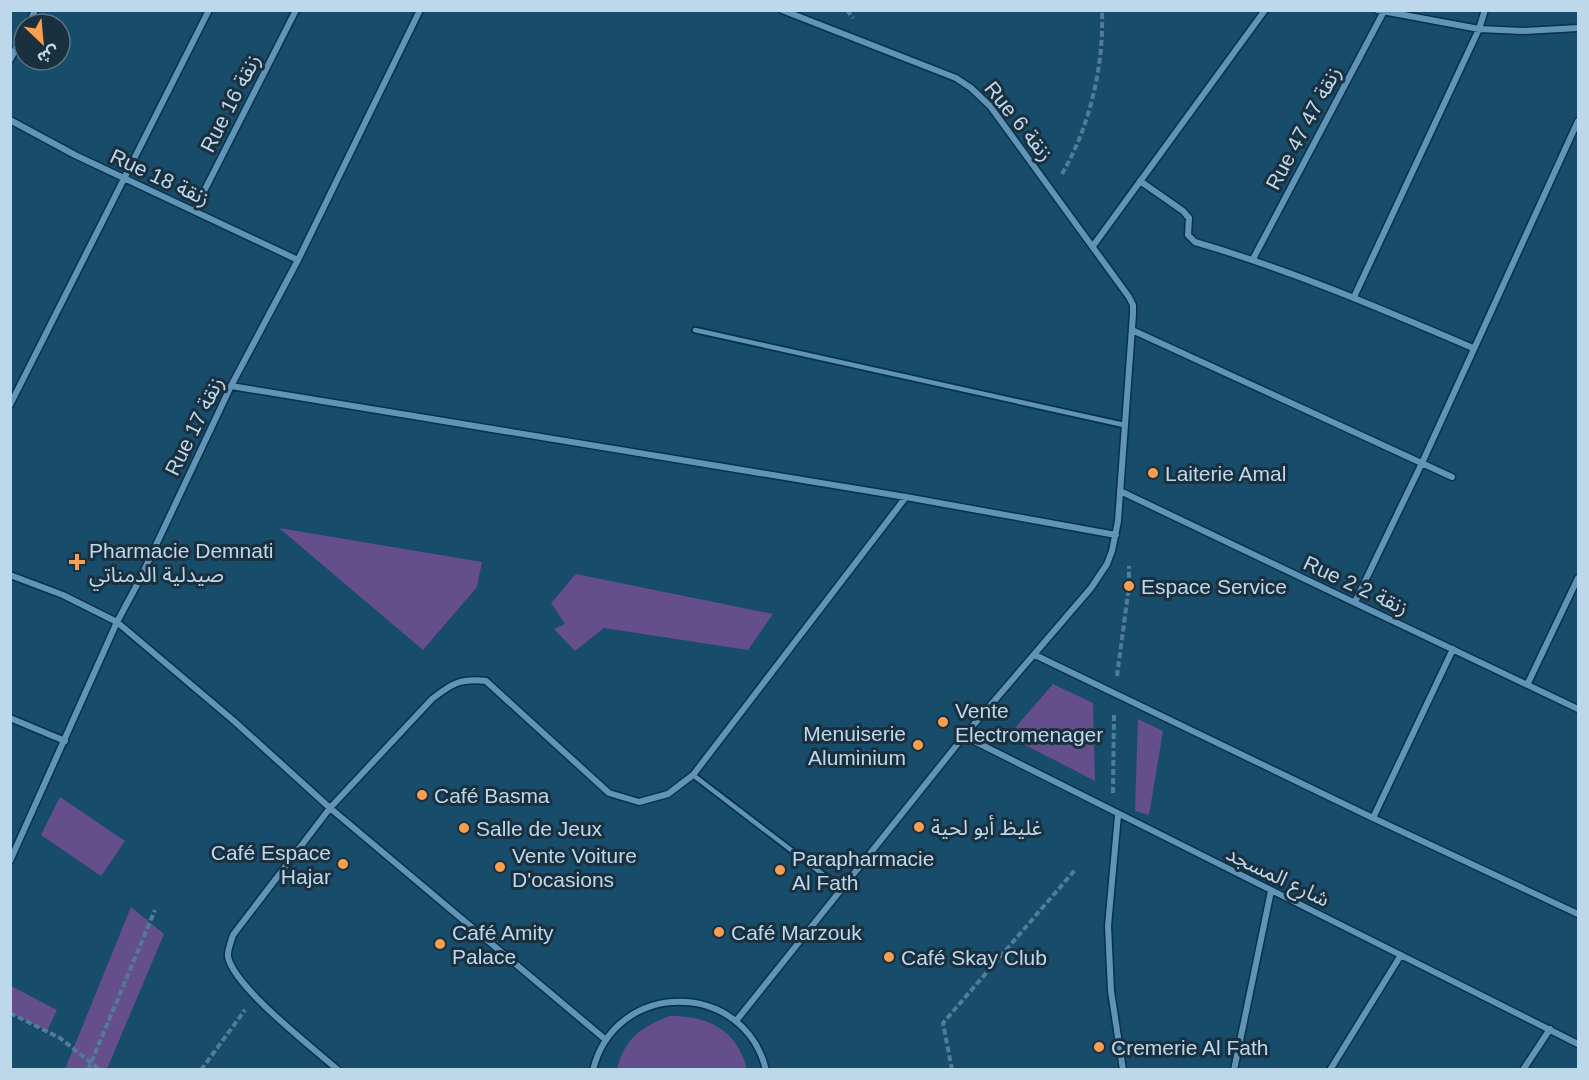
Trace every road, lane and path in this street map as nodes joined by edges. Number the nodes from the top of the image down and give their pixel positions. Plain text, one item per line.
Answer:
1 (209, 10) edge
2 (296, 10) edge
3 (420, 10) edge
4 (782, 10) edge
5 (1102, 10) edge
6 (1265, 10) edge
7 (1485, 10) edge
8 (1380, 12) edge
9 (1578, 28) edge
10 (1479, 29) junction
11 (10, 120) edge
12 (1578, 121) edge
13 (126, 178) junction
14 (1140, 181) junction
15 (1052, 190) junction
16 (194, 211) junction
17 (1093, 246) junction
18 (1253, 259) junction
19 (298, 260) junction
20 (1354, 297) junction
21 (695, 330) dead end
22 (1132, 330) junction
23 (1473, 348) junction
24 (231, 386) junction
25 (10, 405) edge
26 (1124, 425) junction
27 (1422, 463) junction
28 (1452, 477) dead end
29 (1120, 491) junction
30 (906, 497) junction
31 (1116, 535) junction
32 (10, 575) edge
33 (1578, 578) edge
34 (1356, 602) junction
35 (117, 622) junction
36 (1453, 650) junction
37 (1035, 654) junction
38 (1528, 683) junction
39 (1578, 708) edge
40 (10, 718) edge
41 (964, 736) junction
42 (65, 741) junction
43 (693, 775) junction
44 (330, 808) junction
45 (1118, 815) junction
46 (1373, 818) junction
47 (10, 861) edge
48 (1075, 870) dead end
49 (842, 889) junction
50 (1271, 891) junction
51 (155, 910) dead end
52 (1578, 914) edge
53 (1401, 956) junction
54 (255, 996) junction
55 (10, 1013) edge
56 (736, 1021) junction
57 (1550, 1029) junction
58 (606, 1040) junction
59 (1578, 1044) edge
60 (91, 1062) junction
61 (88, 1070) edge
62 (100, 1070) edge
63 (201, 1070) edge
64 (338, 1070) edge
65 (593, 1070) edge
66 (766, 1070) edge
67 (952, 1070) edge
68 (1123, 1070) edge
69 (1234, 1070) edge
70 (1330, 1070) edge
71 (1523, 1070) edge

1 - 13 street
2 - 16 street, Rue 16 زنقة
3 - 19 street, Rue 17 زنقة
4 - 15 street, Rue 6 زنقة
5 - 15 path
6 - 14 street
7 - 10 street
8 - 10 street
8 - 18 street, Rue 47 زنقة 47
9 - 10 street
10 - 20 street
11 - 13 street, Rue 18 زنقة
12 - 23 street
13 - 16 street, Rue 18 زنقة
13 - 25 street
14 - 17 street
14 - 18 street
15 - 17 street, Rue 6 زنقة
16 - 19 street, Rue 18 زنقة
17 - 22 street, Rue 6 زنقة
18 - 20 street
19 - 24 street, Rue 17 زنقة
20 - 23 street
21 - 26 lane
22 - 26 street
22 - 27 street
23 - 27 street
24 - 30 street
24 - 35 street, Rue 17 زنقة
26 - 29 street
27 - 28 street
27 - 34 street
29 - 31 street
29 - 34 street, Rue 2 زنقة 2
30 - 31 street
30 - 43 street
31 - 37 street
32 - 35 street
33 - 38 street
34 - 36 street, Rue 2 زنقة 2
35 - 42 street, Rue 17 زنقة
35 - 44 street
36 - 38 street, Rue 2 زنقة 2
36 - 46 street
37 - 41 street
37 - 46 street
38 - 39 street, Rue 2 زنقة 2
40 - 42 street
41 - 45 street, شارع المسجد
41 - 49 street
42 - 47 street, Rue 17 زنقة
43 - 44 street
43 - 49 lane
44 - 54 street
44 - 58 street
45 - 50 street, شارع المسجد
45 - 68 street
46 - 52 street
48 - 67 path
49 - 56 street
50 - 53 street, شارع المسجد
50 - 69 street
51 - 60 path
53 - 57 street, شارع المسجد
53 - 70 street
54 - 63 path
54 - 64 street
55 - 60 path
56 - 58 street
56 - 66 street
57 - 59 street, شارع المسجد
57 - 71 street
58 - 65 street
60 - 61 path
60 - 62 path

